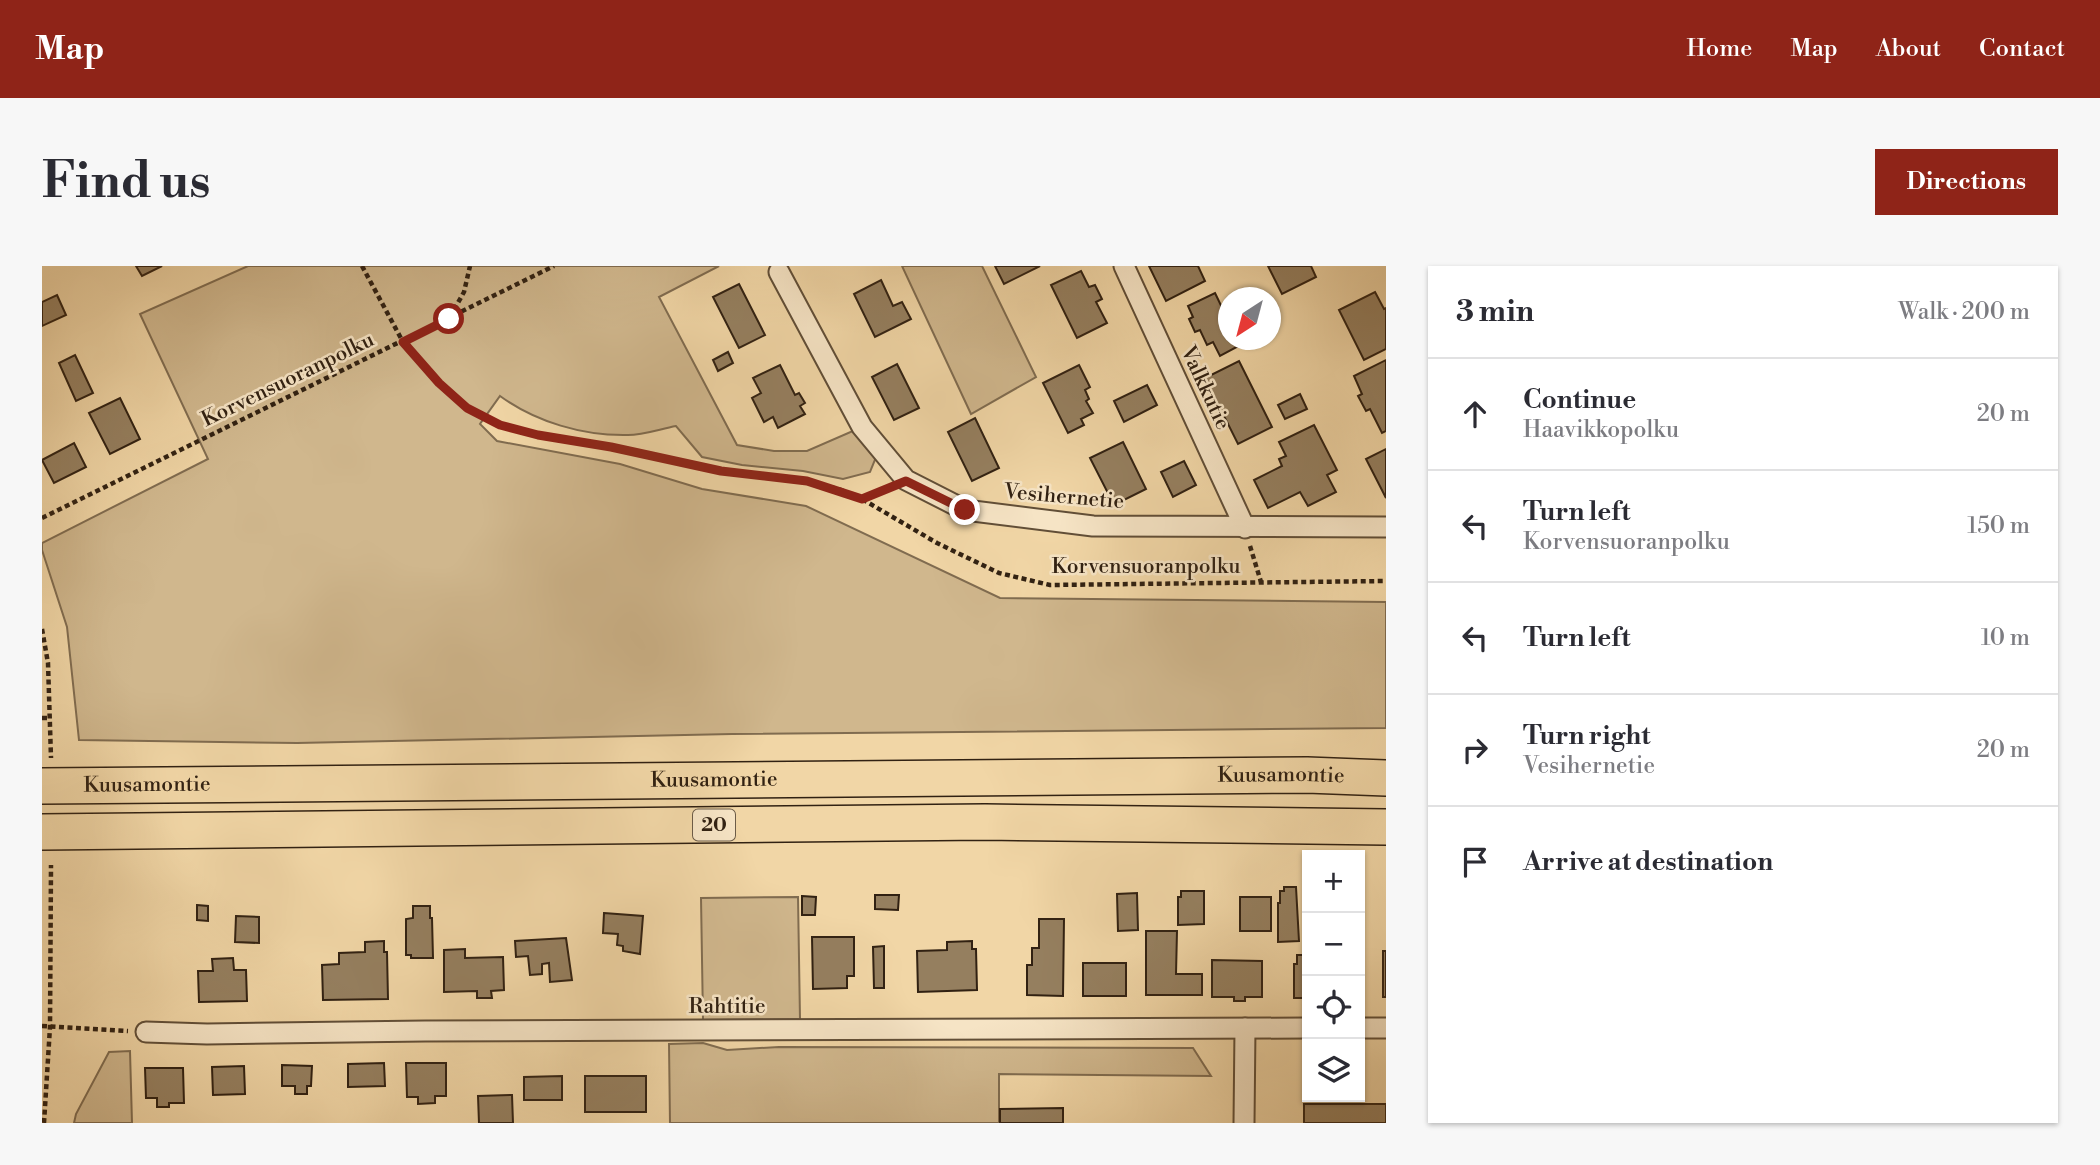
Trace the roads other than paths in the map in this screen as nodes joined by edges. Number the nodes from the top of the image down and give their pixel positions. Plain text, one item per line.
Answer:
1 (1124, 266) edge
2 (779, 272) dead end
3 (1386, 527) edge
4 (1245, 528) junction
5 (1386, 769) edge
6 (46, 772) edge
7 (1307, 775) junction
8 (1386, 778) edge
9 (1386, 827) edge
10 (47, 848) edge
11 (1245, 1028) junction
12 (1302, 1028) edge
13 (1365, 1028) edge
14 (1386, 1028) edge
15 (146, 1032) road end
16 (1244, 1123) edge

1 - 4 street, Valkkutie
2 - 4 street, Vesihernetie
3 - 4 street, Vesihernetie
5 - 7 highway
6 - 7 highway, Kuusamontie / 20
7 - 8 highway, Kuusamontie / 20
9 - 10 highway, 20
11 - 12 street, Rahtitie
11 - 15 street, Rahtitie
11 - 16 street
13 - 14 street

